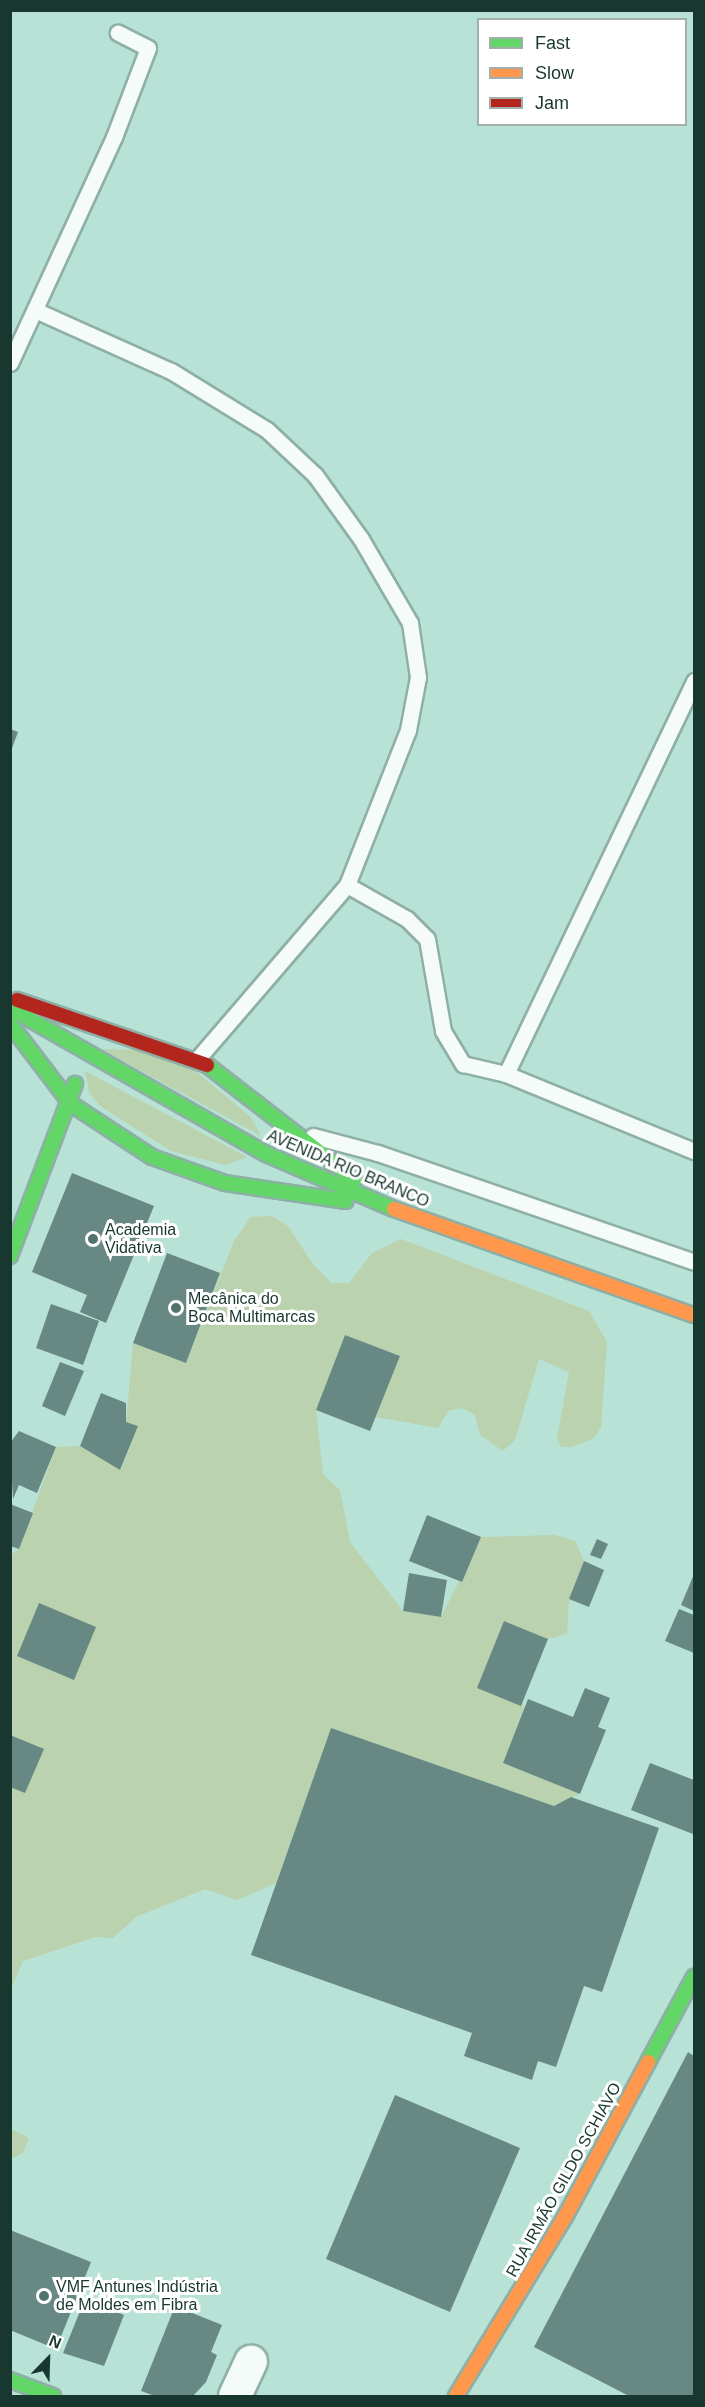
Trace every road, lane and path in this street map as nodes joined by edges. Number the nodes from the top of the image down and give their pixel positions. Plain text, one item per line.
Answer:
1 (118, 33) dead end
2 (35, 310) junction
3 (10, 363) edge
4 (694, 681) edge
5 (347, 885) junction
6 (10, 998) edge
7 (10, 1008) edge
8 (10, 1024) edge
9 (139, 1037) junction
10 (86, 1056) junction
11 (198, 1058) junction
12 (506, 1074) junction
13 (70, 1104) junction
14 (261, 1106) junction
15 (294, 1132) junction
16 (694, 1150) edge
17 (266, 1154) junction
18 (225, 1183) junction
19 (390, 1207) junction
20 (10, 1256) edge
21 (694, 1262) edge
22 (694, 1314) edge
23 (694, 1977) edge
24 (251, 2362) dead end
25 (10, 2380) edge
26 (53, 2397) edge
27 (235, 2397) edge
28 (456, 2397) edge

1 - 2 lane
2 - 3 lane
2 - 5 lane
4 - 12 lane
5 - 11 lane
5 - 12 lane
6 - 9 main road
7 - 10 main road, AVENIDA RIO BRANCO
8 - 13 main road
9 - 10 main road
9 - 11 main road
10 - 13 main road
10 - 17 main road, AVENIDA RIO BRANCO
11 - 14 main road
12 - 16 lane
13 - 18 main road
13 - 20 main road
14 - 15 main road
14 - 17 main road
15 - 19 main road
15 - 21 lane
17 - 18 main road
17 - 19 main road, AVENIDA RIO BRANCO
18 - 19 main road
19 - 22 main road, AVENIDA RIO BRANCO
23 - 28 main road, RUA IRMÃO GILDO SCHIAVO
24 - 27 street
25 - 26 main road

